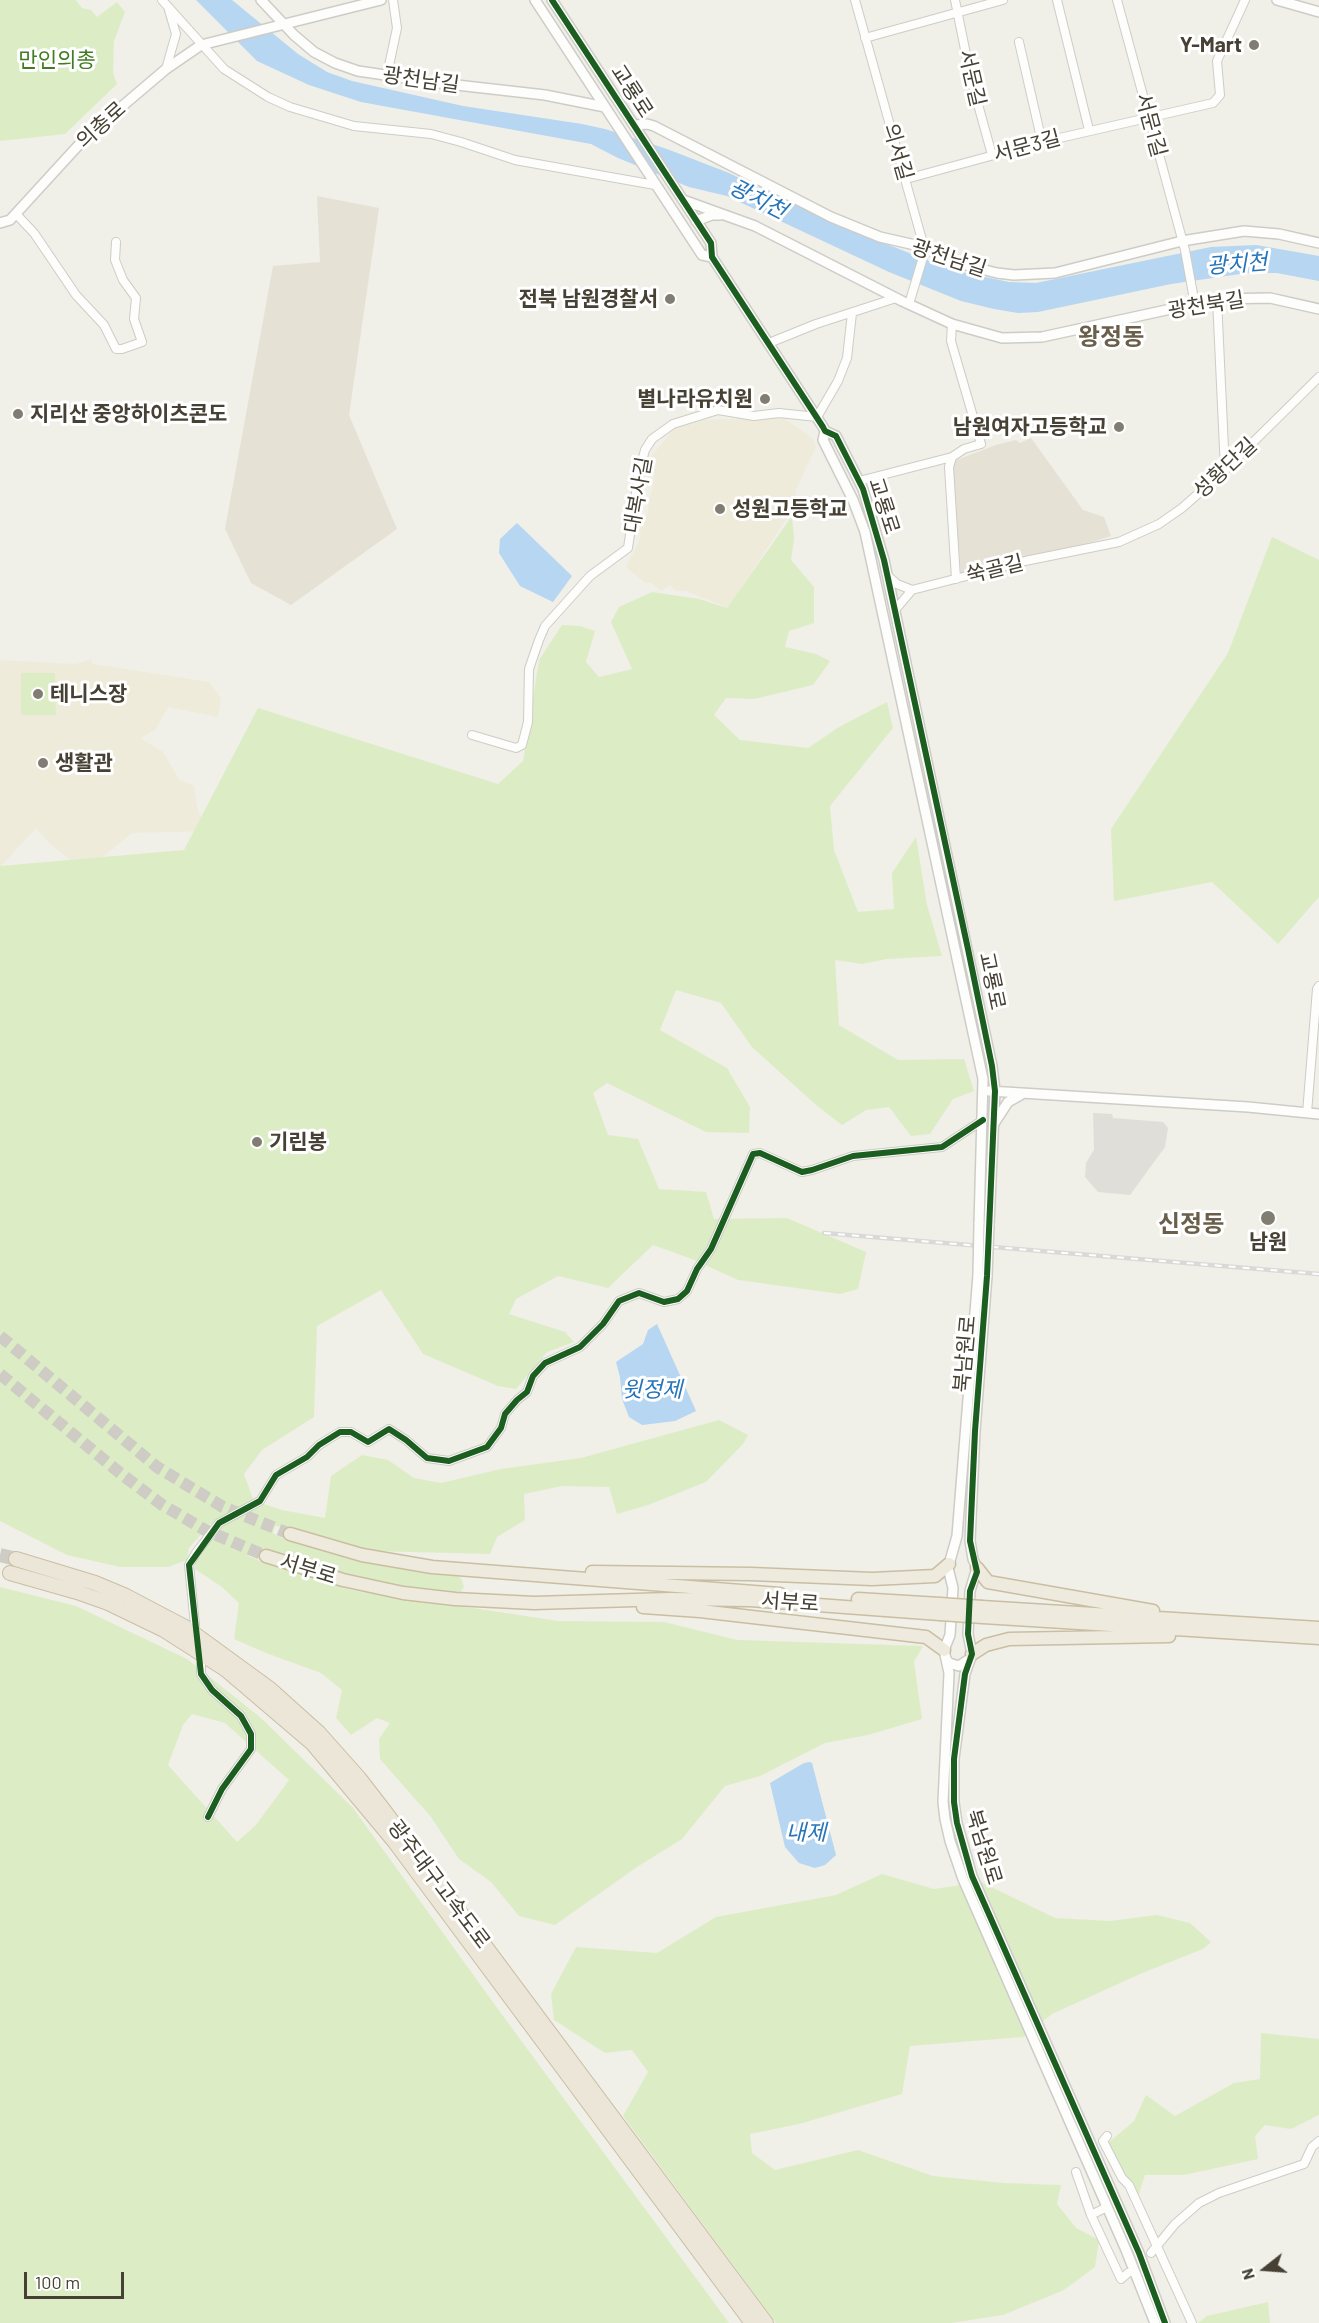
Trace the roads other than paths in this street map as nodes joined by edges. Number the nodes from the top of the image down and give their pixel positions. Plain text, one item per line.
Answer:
1 (261, 0) edge
2 (381, 0) edge
3 (393, 0) edge
4 (535, 0) edge
5 (552, 0) edge
6 (855, 0) edge
7 (955, 0) edge
8 (1003, 0) edge
9 (1057, 0) edge
10 (1117, 0) edge
11 (1245, 0) edge
12 (1277, 0) edge
13 (165, 3) edge
14 (957, 12) junction
15 (1319, 12) edge
16 (280, 24) junction
17 (866, 38) junction
18 (1019, 42) dead end
19 (201, 45) junction
20 (166, 69) junction
21 (387, 75) junction
22 (605, 107) junction
23 (1149, 116) junction
24 (635, 125) junction
25 (1089, 130) junction
26 (1042, 142) junction
27 (992, 155) junction
28 (906, 179) junction
29 (655, 185) junction
30 (683, 200) junction
31 (16, 214) junction
32 (726, 215) junction
33 (696, 221) junction
34 (0, 224) edge
35 (116, 242) dead end
36 (1319, 243) edge
37 (1184, 246) junction
38 (924, 250) junction
39 (712, 257) junction
40 (896, 298) junction
41 (1217, 299) junction
42 (909, 304) junction
43 (1195, 305) junction
44 (1319, 309) edge
45 (852, 313) junction
46 (952, 324) junction
47 (768, 343) junction
48 (1319, 377) edge
49 (817, 417) junction
50 (825, 431) junction
51 (952, 457) junction
52 (1225, 470) junction
53 (860, 481) junction
54 (1119, 542) joint
55 (888, 576) junction
56 (956, 579) junction
57 (912, 590) junction
58 (895, 610) junction
59 (472, 735) dead end
60 (1319, 986) edge
61 (1315, 1061) edge
62 (984, 1091) junction
63 (995, 1091) junction
64 (1024, 1093) junction
65 (1307, 1113) junction
66 (1319, 1114) edge
67 (983, 1120) junction
68 (994, 1124) junction
69 (984, 1224) junction
70 (983, 1275) junction
71 (290, 1534) tunnel mouth
72 (266, 1556) tunnel mouth
73 (16, 1560) tunnel mouth
74 (951, 1562) junction
75 (975, 1564) junction
76 (432, 1567) junction
77 (10, 1573) tunnel mouth
78 (534, 1603) junction
79 (940, 1609) junction
80 (195, 1625) dead end
81 (1319, 1628) edge
82 (1285, 1631) junction
83 (1319, 1638) edge
84 (945, 1654) junction
85 (972, 1656) junction
86 (201, 1665) dead end
87 (208, 1817) dead end
88 (1107, 2136) dead end
89 (1319, 2141) edge
90 (1076, 2172) dead end
91 (1122, 2178) junction
92 (1110, 2186) junction
93 (1107, 2206) junction
94 (1091, 2215) junction
95 (1154, 2249) junction
96 (1128, 2273) dead end
97 (752, 2323) edge
98 (766, 2323) edge
99 (1155, 2323) edge
100 (1165, 2323) edge
101 (1192, 2323) edge

1 - 16 street, 광천남길
2 - 16 street
3 - 21 street
4 - 22 street, 교룡로
5 - 24 street, 교룡로
6 - 17 street, 의서길
7 - 14 street, 서문길
8 - 14 street
9 - 25 street
10 - 23 street, 서문1길
11 - 23 street, 서문3길
12 - 15 street
13 - 19 street
13 - 20 street
14 - 17 street
14 - 27 street, 서문길
16 - 19 street, 의총로
16 - 21 street, 광천남길
17 - 28 street, 의서길
18 - 26 street
19 - 20 street, 의총로
19 - 29 street
20 - 31 street, 의총로
21 - 22 street, 광천남길
22 - 29 street, 교룡로
23 - 25 street, 서문3길
23 - 37 street, 서문1길
24 - 30 street, 교룡로
24 - 38 street, 광천남길
25 - 26 street, 서문3길
26 - 27 street, 서문3길
27 - 28 street, 서문3길
28 - 38 street, 의서길
29 - 39 street, 교룡로
30 - 32 street, 광천북길
30 - 33 street, 교룡로
31 - 34 street, 의총로
31 - 35 street
32 - 33 street
32 - 40 street, 광천북길
33 - 39 street, 교룡로
36 - 37 street, 광천남길
37 - 38 street, 광천남길
37 - 43 street, 서문1길
38 - 42 street
39 - 47 street, 교룡로
40 - 42 street, 광천북길
40 - 45 street
41 - 43 street, 광천북길
41 - 44 street, 광천북길
41 - 52 street
42 - 46 street, 광천북길
43 - 46 street, 광천북길
45 - 47 street
45 - 49 street
46 - 51 street
47 - 49 street, 교룡로
48 - 52 street, 성황단길
49 - 50 street, 교룡로
49 - 59 street, 대복사길
50 - 53 street, 교룡로
50 - 62 street, 교룡로
51 - 53 street
51 - 56 street, 쑥골길
52 - 54 street, 성황단길
53 - 55 street, 교룡로
54 - 56 street, 쑥골길
55 - 57 street
55 - 58 street, 교룡로
56 - 57 street
57 - 58 street
58 - 63 street, 교룡로
60 - 61 street
61 - 65 street
62 - 63 street
62 - 67 street, 교룡로
63 - 64 street
63 - 68 street, 교룡로
64 - 65 street
64 - 68 street
65 - 66 street
67 - 69 street, 교룡로
67 - 80 street
68 - 69 street, 교룡로
69 - 70 street, bridge
70 - 74 street, 북남원로
70 - 75 street, 북남원로
71 - 76 highway, 서부로
72 - 78 highway, 서부로
73 - 98 highway, 광주대구고속도로
74 - 75 street
74 - 76 highway
74 - 84 street, 북남원로
75 - 82 highway
75 - 85 street, 북남원로
76 - 79 highway, 서부로
77 - 97 highway, 광주대구고속도로
78 - 79 highway, 서부로
78 - 84 highway
79 - 82 highway, 서부로, bridge
81 - 82 highway, 서부로
82 - 83 highway, 서부로
82 - 85 highway
84 - 85 street
84 - 93 street, 북남원로
85 - 92 street, 북남원로
86 - 87 street
88 - 91 street
89 - 95 street
90 - 94 street
91 - 92 street
91 - 95 street
92 - 100 street, 북남원로
93 - 94 street
93 - 99 street, 북남원로
94 - 96 street
95 - 101 street

